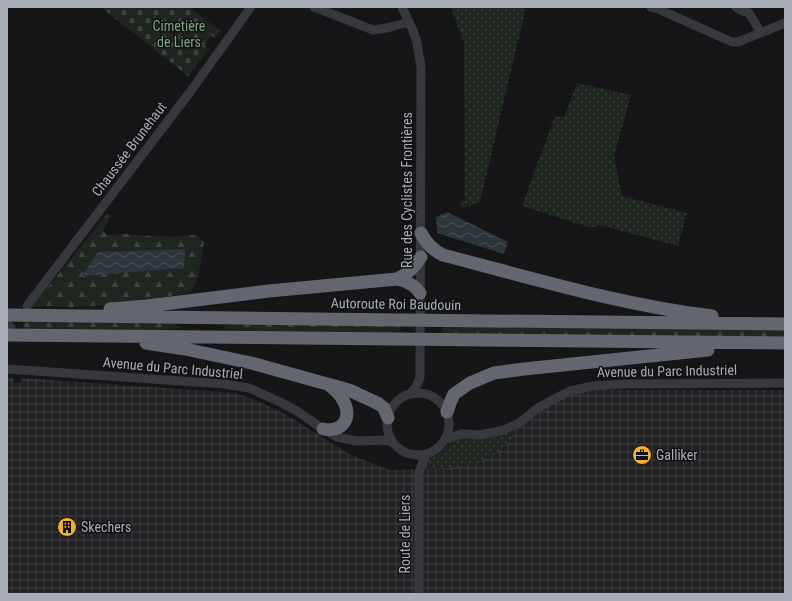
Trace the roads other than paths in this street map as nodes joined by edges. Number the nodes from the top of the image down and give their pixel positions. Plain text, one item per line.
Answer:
1 (251, 7) edge
2 (314, 7) edge
3 (402, 7) edge
4 (651, 7) edge
5 (736, 7) edge
6 (409, 22) junction
7 (785, 23) edge
8 (761, 33) junction
9 (421, 232) junction
10 (443, 255) junction
11 (420, 257) junction
12 (420, 270) junction
13 (397, 278) junction
14 (420, 293) junction
15 (27, 306) tunnel mouth
16 (7, 315) edge
17 (64, 316) junction
18 (755, 323) junction
19 (785, 324) edge
20 (7, 335) edge
21 (119, 336) junction
22 (749, 343) junction
23 (785, 343) edge
24 (7, 369) edge
25 (420, 377) junction
26 (785, 383) edge
27 (327, 384) junction
28 (410, 394) junction
29 (432, 396) junction
30 (448, 416) junction
31 (388, 421) junction
32 (323, 429) junction
33 (466, 434) junction
34 (446, 439) junction
35 (371, 440) junction
36 (393, 442) junction
37 (406, 453) junction
38 (427, 454) junction
39 (419, 473) junction
40 (419, 594) edge

1 - 15 street, Chaussée Brunehaut
2 - 6 street
3 - 6 street, Rue des Cyclistes Frontières
4 - 8 street
5 - 8 street
6 - 9 street, Rue des Cyclistes Frontières
7 - 8 street
9 - 10 highway
9 - 11 street, Rue des Cyclistes Frontières
10 - 12 highway
10 - 18 highway
11 - 12 street, Rue des Cyclistes Frontières
11 - 13 highway
12 - 14 street, Rue des Cyclistes Frontières
13 - 14 highway
13 - 17 highway
14 - 25 street, Rue des Cyclistes Frontières
16 - 17 highway, Autoroute Roi Baudouin
17 - 18 highway, Autoroute Roi Baudouin
18 - 19 highway, Autoroute Roi Baudouin
20 - 21 highway
21 - 22 highway
21 - 27 highway
22 - 23 highway
22 - 30 highway
24 - 32 street, Avenue du Parc Industriel
25 - 28 street
25 - 29 street
26 - 33 street, Avenue du Parc Industriel
27 - 31 highway
27 - 32 highway
28 - 29 street
28 - 31 street
29 - 30 street
30 - 33 street
30 - 34 street
31 - 35 street
31 - 36 street
32 - 35 street, Avenue du Parc Industriel
33 - 34 street, Avenue du Parc Industriel
34 - 38 street
35 - 36 street, Avenue du Parc Industriel
36 - 37 street
37 - 38 street
37 - 39 street
38 - 39 street, Route de Liers
39 - 40 street, Route de Liers

